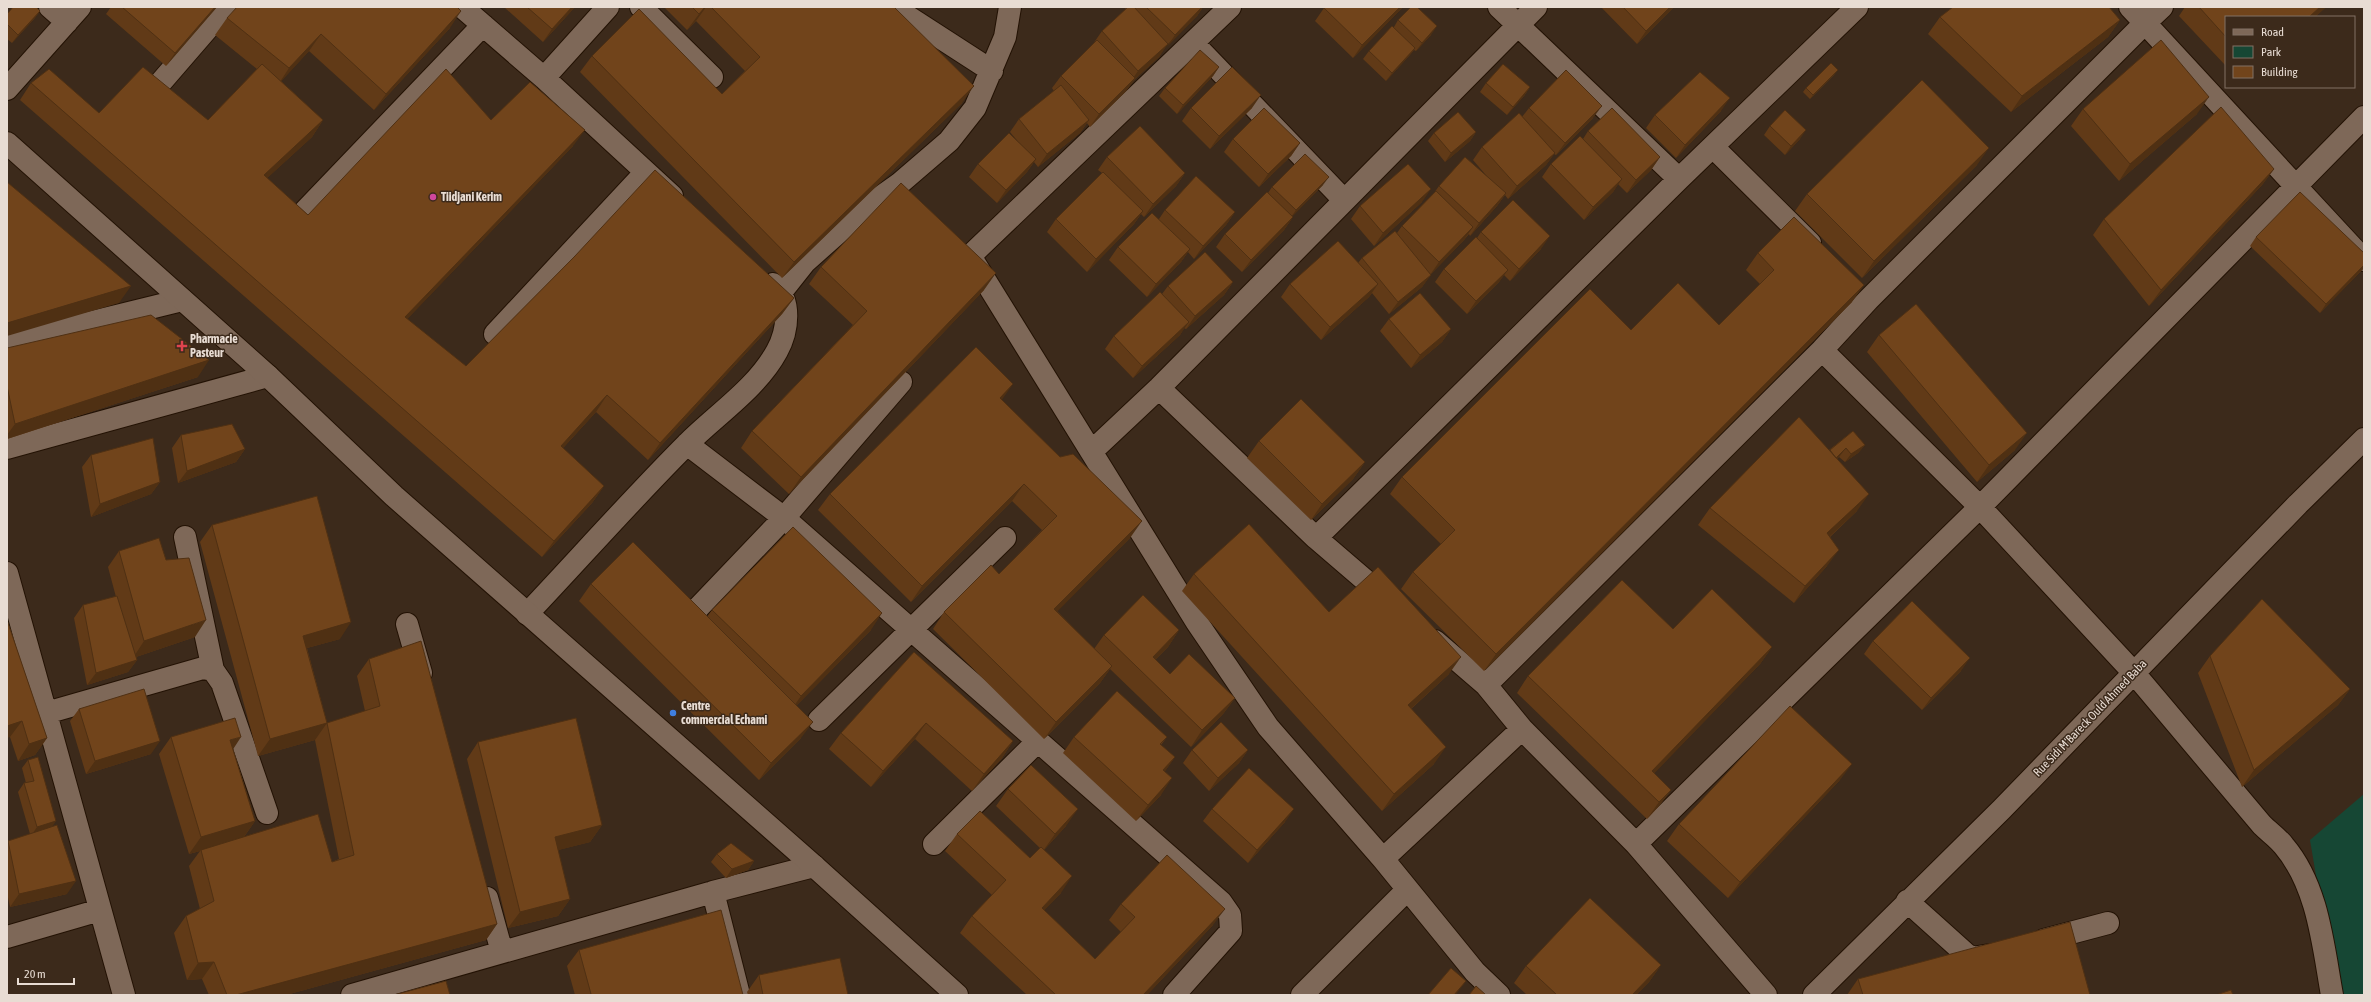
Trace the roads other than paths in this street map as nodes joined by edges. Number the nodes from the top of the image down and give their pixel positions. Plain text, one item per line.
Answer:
1 (50, 7) edge
2 (226, 7) edge
3 (462, 7) edge
4 (608, 7) edge
5 (641, 7) edge
6 (893, 7) edge
7 (1010, 7) edge
8 (1230, 7) edge
9 (1499, 7) edge
10 (1536, 7) edge
11 (1856, 7) edge
12 (2130, 7) edge
13 (2162, 7) edge
14 (74, 14) edge
15 (2145, 23) junction
16 (483, 25) junction
17 (1516, 25) junction
18 (1192, 42) junction
19 (992, 71) junction
20 (712, 77) dead end
21 (544, 78) junction
22 (162, 81) edge
23 (7, 89) edge
24 (2364, 117) edge
25 (7, 143) edge
26 (1712, 146) junction
27 (645, 173) junction
28 (1679, 179) junction
29 (899, 184) junction
30 (2296, 186) junction
31 (1344, 200) junction
32 (915, 201) edge
33 (687, 209) edge
34 (303, 213) edge
35 (954, 240) edge
36 (970, 256) junction
37 (1823, 256) edge
38 (2364, 260) edge
39 (758, 270) edge
40 (1851, 284) edge
41 (782, 291) junction
42 (182, 300) junction
43 (1868, 300) junction
44 (495, 334) edge
45 (7, 343) edge
46 (1822, 350) junction
47 (268, 376) junction
48 (901, 382) edge
49 (1159, 388) junction
50 (2364, 439) edge
51 (687, 444) junction
52 (7, 448) edge
53 (1092, 451) junction
54 (1980, 507) junction
55 (784, 518) junction
56 (185, 536) dead end
57 (1005, 538) dead end
58 (1316, 538) junction
59 (7, 573) edge
60 (698, 608) edge
61 (1401, 612) edge
62 (527, 614) junction
63 (407, 624) dead end
64 (1419, 627) edge
65 (912, 631) junction
66 (213, 670) junction
67 (2134, 673) junction
68 (1486, 684) junction
69 (427, 693) edge
70 (46, 713) junction
71 (819, 720) dead end
72 (1522, 729) junction
73 (1038, 741) junction
74 (267, 813) dead end
75 (934, 844) dead end
76 (1636, 844) junction
77 (1383, 859) junction
78 (814, 866) junction
79 (480, 876) edge
80 (1407, 890) junction
81 (713, 892) junction
82 (1907, 901) junction
83 (100, 910) junction
84 (2108, 923) dead end
85 (7, 937) edge
86 (502, 952) junction
87 (124, 995) edge
88 (352, 995) edge
89 (739, 995) edge
90 (957, 995) edge
91 (1174, 995) edge
92 (1302, 995) edge
93 (1499, 995) edge
94 (1766, 995) edge
95 (1814, 995) edge
96 (2332, 995) edge

1 - 14 street
2 - 22 street
3 - 16 street
4 - 21 street
5 - 20 street
6 - 19 street
7 - 19 street
8 - 18 street
9 - 17 street
10 - 17 street
11 - 26 street
12 - 15 street
13 - 15 street
14 - 23 street
15 - 30 street
15 - 43 street
16 - 21 street
16 - 34 street
17 - 28 street
17 - 31 street
18 - 31 street
18 - 36 street
19 - 29 street
21 - 27 street
24 - 30 street
25 - 42 street
26 - 28 street
26 - 37 street
27 - 33 street
27 - 44 street
28 - 58 street
29 - 32 street
29 - 41 street
30 - 38 street
30 - 54 street
31 - 49 street
35 - 36 street
36 - 53 street
39 - 41 street
40 - 43 street
41 - 51 street
42 - 45 street
42 - 47 street
43 - 46 street
46 - 54 street
46 - 68 street
47 - 52 street
47 - 62 street
48 - 55 street
49 - 53 street
49 - 58 street
50 - 67 street, Rue Sidi M'Bareck Ould Ahmed Baba
51 - 55 street
51 - 62 street
53 - 77 street
54 - 67 street
54 - 76 street
55 - 60 street
55 - 65 street
56 - 66 street
57 - 65 street
58 - 61 street
59 - 70 street
62 - 78 street
63 - 69 street
64 - 68 street
65 - 71 street
65 - 73 street
66 - 70 street
66 - 74 street
67 - 82 street, Rue Sidi M'Bareck Ould Ahmed Baba
67 - 96 street
68 - 72 street
70 - 83 street
72 - 76 street
72 - 77 street
73 - 75 street
73 - 91 street
76 - 94 street
77 - 80 street
78 - 81 street
78 - 90 street
79 - 86 street
80 - 92 street
80 - 93 street
81 - 86 street
81 - 89 street
82 - 84 street
82 - 95 street, Rue Sidi M'Bareck Ould Ahmed Baba
83 - 85 street
83 - 87 street
86 - 88 street

